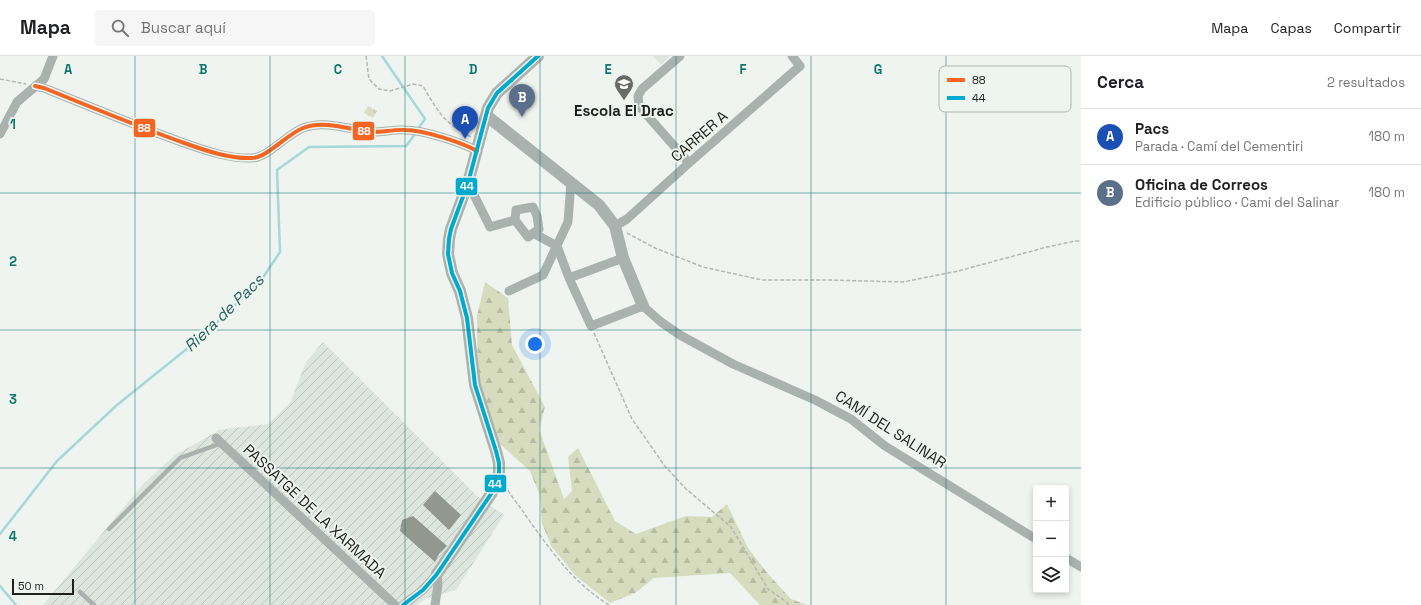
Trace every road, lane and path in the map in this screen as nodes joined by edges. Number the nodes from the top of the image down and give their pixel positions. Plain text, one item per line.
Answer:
1 (53, 56) edge
2 (366, 56) edge
3 (538, 56) edge
4 (680, 56) edge
5 (792, 56) edge
6 (0, 79) edge
7 (35, 86) junction
8 (487, 116) junction
9 (0, 134) edge
10 (478, 146) junction
11 (689, 163) junction
12 (571, 182) junction
13 (468, 183) junction
14 (516, 220) junction
15 (615, 226) junction
16 (533, 233) junction
17 (1081, 241) edge
18 (558, 246) junction
19 (623, 258) junction
20 (569, 278) junction
21 (509, 291) dead end
22 (643, 306) junction
23 (591, 326) junction
24 (219, 440) joint
25 (499, 473) junction
26 (109, 529) dead end
27 (1033, 537) edge
28 (1069, 560) edge
29 (1081, 567) edge
30 (437, 574) junction
31 (80, 592) dead end
32 (94, 605) edge
33 (395, 605) edge
34 (403, 605) edge
35 (435, 605) edge
36 (609, 605) edge
37 (789, 605) edge

1 - 7 street
2 - 10 path
3 - 8 street
4 - 11 street
5 - 11 street, CARRER A
6 - 7 path
7 - 9 street
7 - 10 street
8 - 10 street
8 - 12 street
10 - 13 street
11 - 15 street, CARRER A
12 - 15 street
12 - 18 street
13 - 14 street
13 - 25 street
14 - 16 street
14 - 16 street
15 - 17 path
15 - 19 street
16 - 18 street
18 - 20 street
18 - 21 street
19 - 20 street
19 - 22 street
20 - 23 street
22 - 23 street
22 - 27 street, CAMÍ DEL SALINAR
23 - 37 path
24 - 26 lane
24 - 33 street, PASSATGE DE LA XARMADA
25 - 30 street
25 - 36 path
28 - 29 street
30 - 34 street
30 - 35 street
31 - 32 lane

